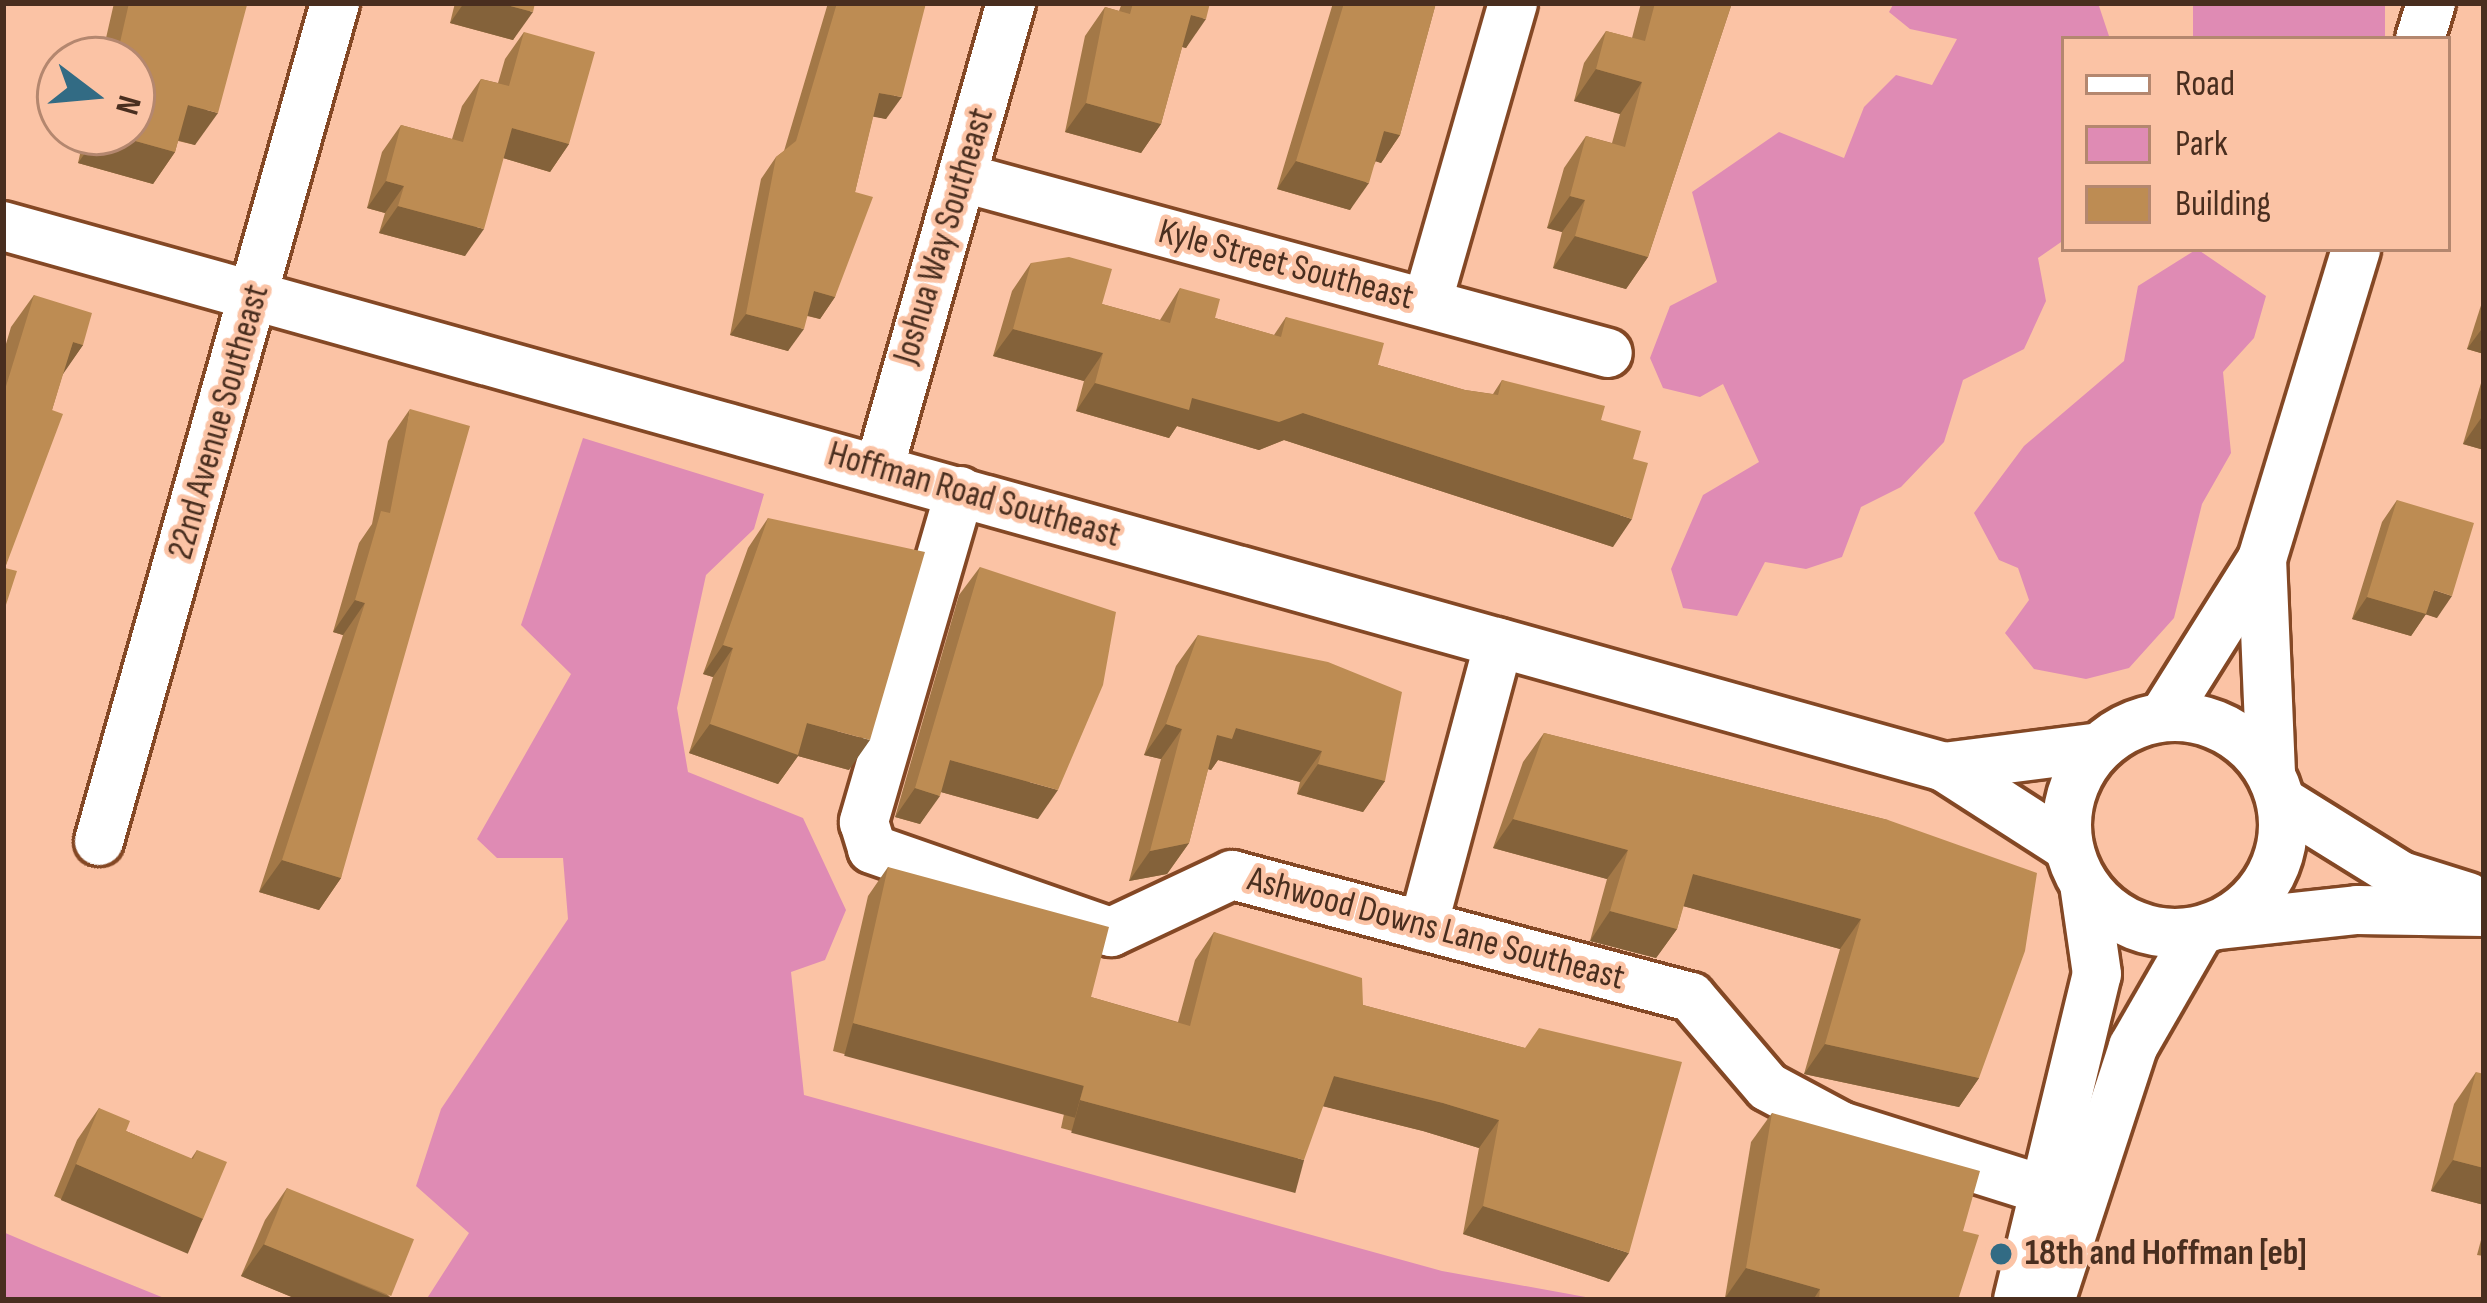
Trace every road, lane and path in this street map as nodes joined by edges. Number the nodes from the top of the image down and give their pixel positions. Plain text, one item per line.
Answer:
1 (335, 3) edge
2 (1011, 3) edge
3 (1513, 3) edge
4 (2431, 3) edge
5 (2421, 36) edge
6 (964, 178) junction
7 (3, 226) edge
8 (2355, 252) edge
9 (256, 294) junction
10 (1427, 303) junction
11 (1608, 353) dead end
12 (879, 470) junction
13 (960, 491) junction
14 (2262, 560) junction
15 (1499, 643) junction
16 (2163, 717) junction
17 (2100, 747) junction
18 (1944, 767) junction
19 (2276, 788) junction
20 (99, 841) dead end
21 (2076, 865) junction
22 (2484, 902) edge
23 (2484, 912) edge
24 (1423, 926) junction
25 (2209, 928) junction
26 (2050, 1192) junction
27 (2018, 1300) edge
28 (2051, 1300) edge

1 - 9 street, 22nd Avenue Southeast
2 - 6 street, Joshua Way Southeast
3 - 10 street
4 - 5 street
6 - 10 street, Kyle Street Southeast
6 - 12 street, Joshua Way Southeast
7 - 9 street, Hoffman Road Southeast
8 - 14 street
9 - 12 street, Hoffman Road Southeast
9 - 20 street, 22nd Avenue Southeast
10 - 11 street, Kyle Street Southeast
12 - 13 street, Hoffman Road Southeast
13 - 15 street, Hoffman Road Southeast
13 - 24 street, Ashwood Downs Lane Southeast
14 - 16 street
14 - 19 street
15 - 18 street, Hoffman Road Southeast
15 - 24 street
16 - 17 street
16 - 19 street
17 - 18 street, Hoffman Road Southeast
17 - 21 street
18 - 21 street, Hoffman Road Southeast
19 - 22 street
19 - 25 street
21 - 25 street
21 - 26 street
23 - 25 street
24 - 26 street, Ashwood Downs Lane Southeast
25 - 28 street
26 - 27 street

